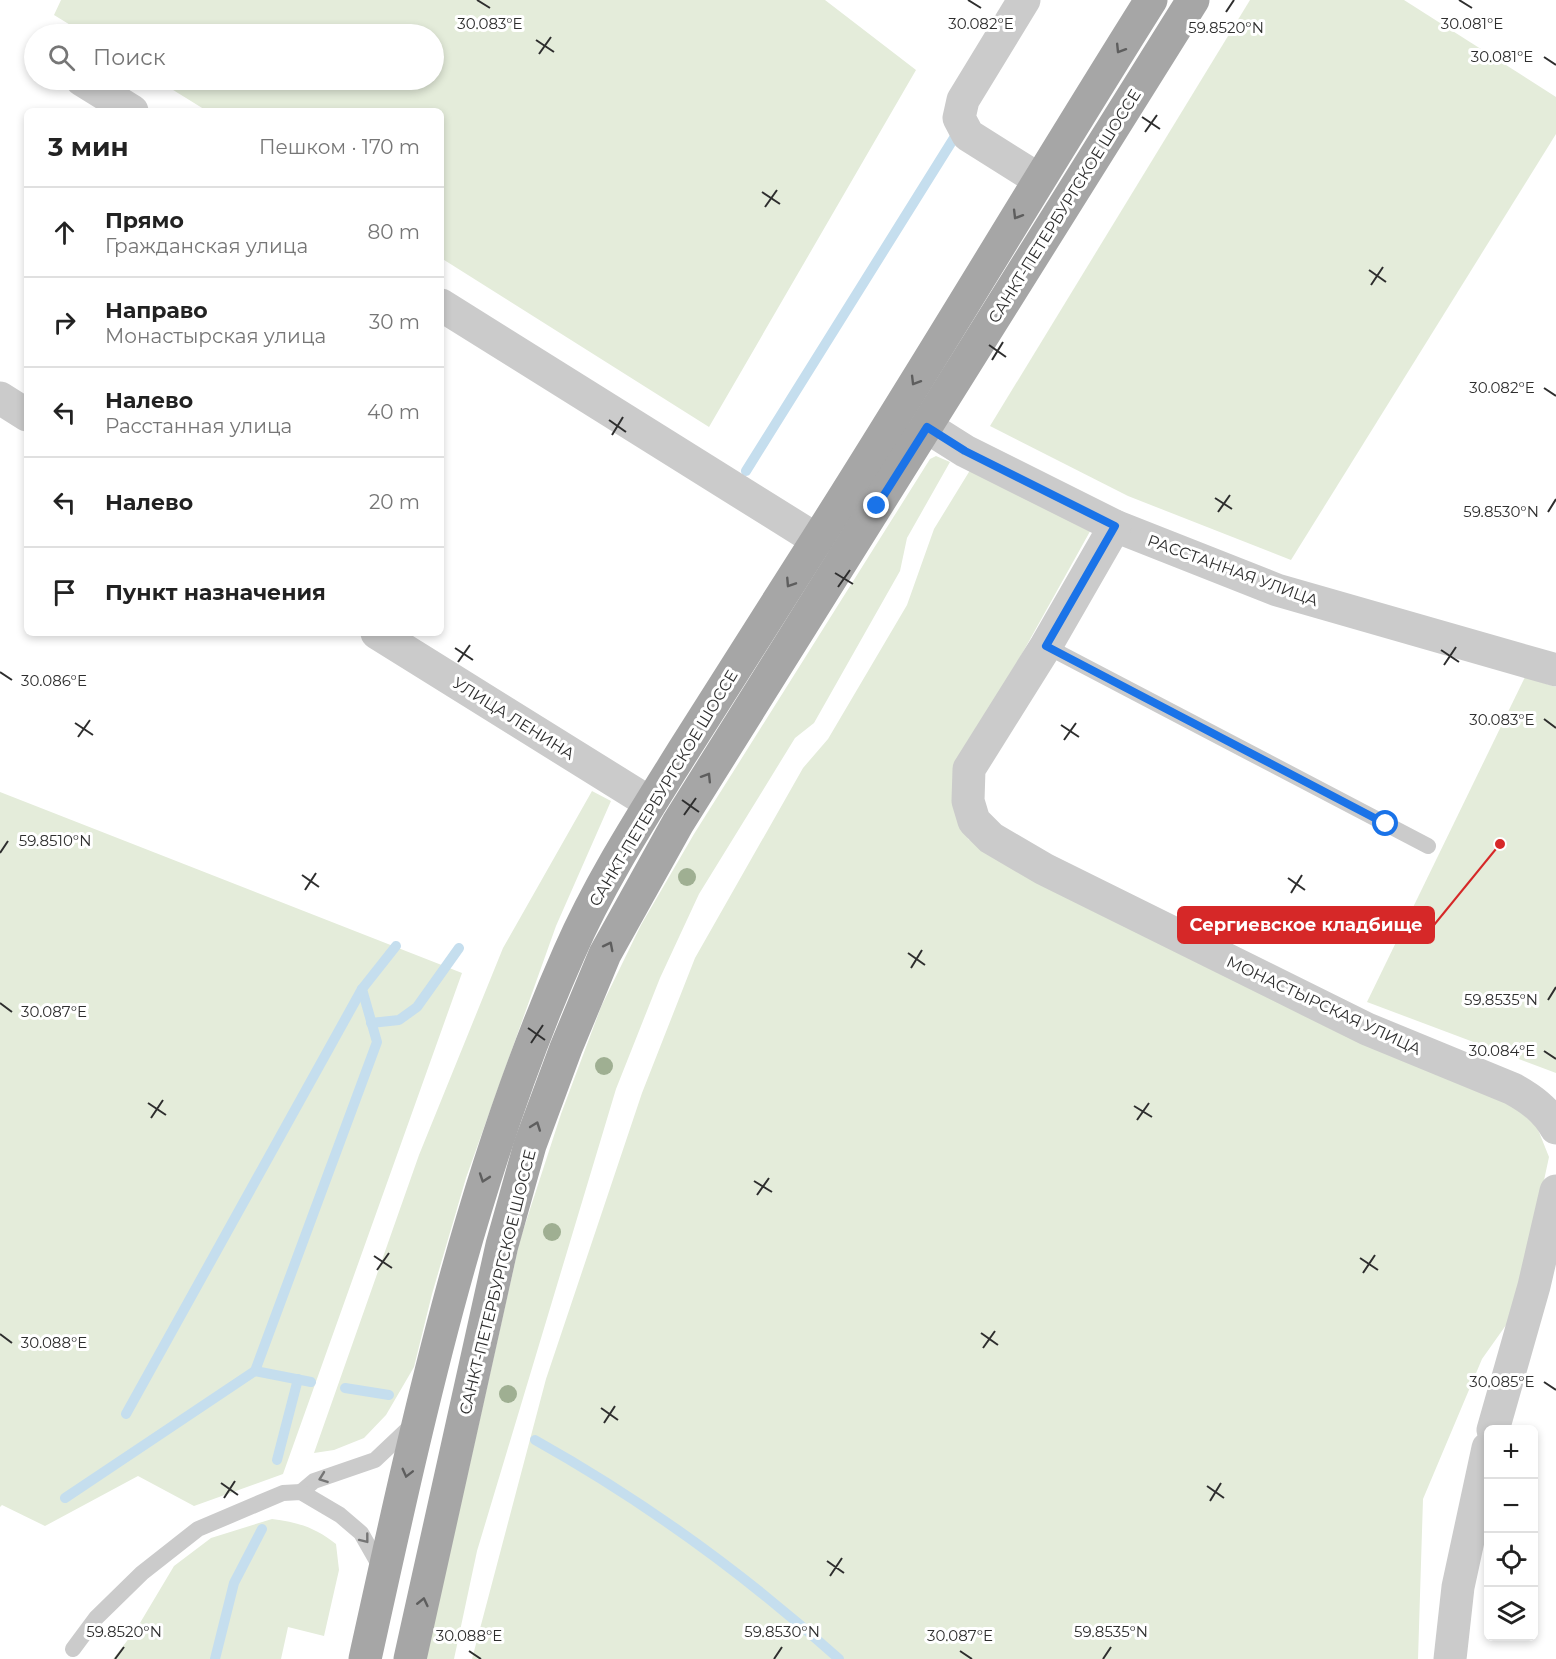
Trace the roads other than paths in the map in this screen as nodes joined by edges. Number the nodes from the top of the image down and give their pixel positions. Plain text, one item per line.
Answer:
1 (1024, 0) edge
2 (1152, 0) edge
3 (1193, 0) edge
4 (98, 90) edge
5 (127, 108) edge
6 (1038, 179) junction
7 (444, 307) edge
8 (0, 398) edge
9 (24, 413) edge
10 (927, 427) junction
11 (1115, 526) junction
12 (817, 540) junction
13 (382, 636) edge
14 (1046, 646) junction
15 (1556, 670) edge
16 (650, 803) junction
17 (1428, 846) dead end
18 (1556, 1128) edge
19 (1556, 1191) edge
20 (421, 1413) junction
21 (1494, 1425) edge
22 (1484, 1467) edge
23 (302, 1492) junction
24 (384, 1574) junction
25 (73, 1649) dead end
26 (365, 1659) edge
27 (410, 1659) edge
28 (1449, 1659) edge

1 - 6 street
2 -> 6 main road, САНКТ-ПЕТЕРБУРГСКОЕ ШОССЕ
3 - 10 main road, САНКТ-ПЕТЕРБУРГСКОЕ ШОССЕ
4 - 5 street
6 -> 12 main road, САНКТ-ПЕТЕРБУРГСКОЕ ШОССЕ
7 - 12 street
8 - 9 street
10 - 11 street, РАССТАННАЯ УЛИЦА
27 -> 10 main road, САНКТ-ПЕТЕРБУРГСКОЕ ШОССЕ
11 - 14 street, МОНАСТЫРСКАЯ УЛИЦА
11 - 15 street, РАССТАННАЯ УЛИЦА
12 -> 16 main road, САНКТ-ПЕТЕРБУРГСКОЕ ШОССЕ
13 - 16 street, УЛИЦА ЛЕНИНА
14 - 17 lane
14 - 18 street, МОНАСТЫРСКАЯ УЛИЦА
16 -> 20 main road, САНКТ-ПЕТЕРБУРГСКОЕ ШОССЕ
19 - 21 street
20 -> 23 lane
20 -> 24 main road, САНКТ-ПЕТЕРБУРГСКОЕ ШОССЕ
22 - 28 street
23 -> 24 lane
23 - 25 lane
24 - 26 main road, САНКТ-ПЕТЕРБУРГСКОЕ ШОССЕ

